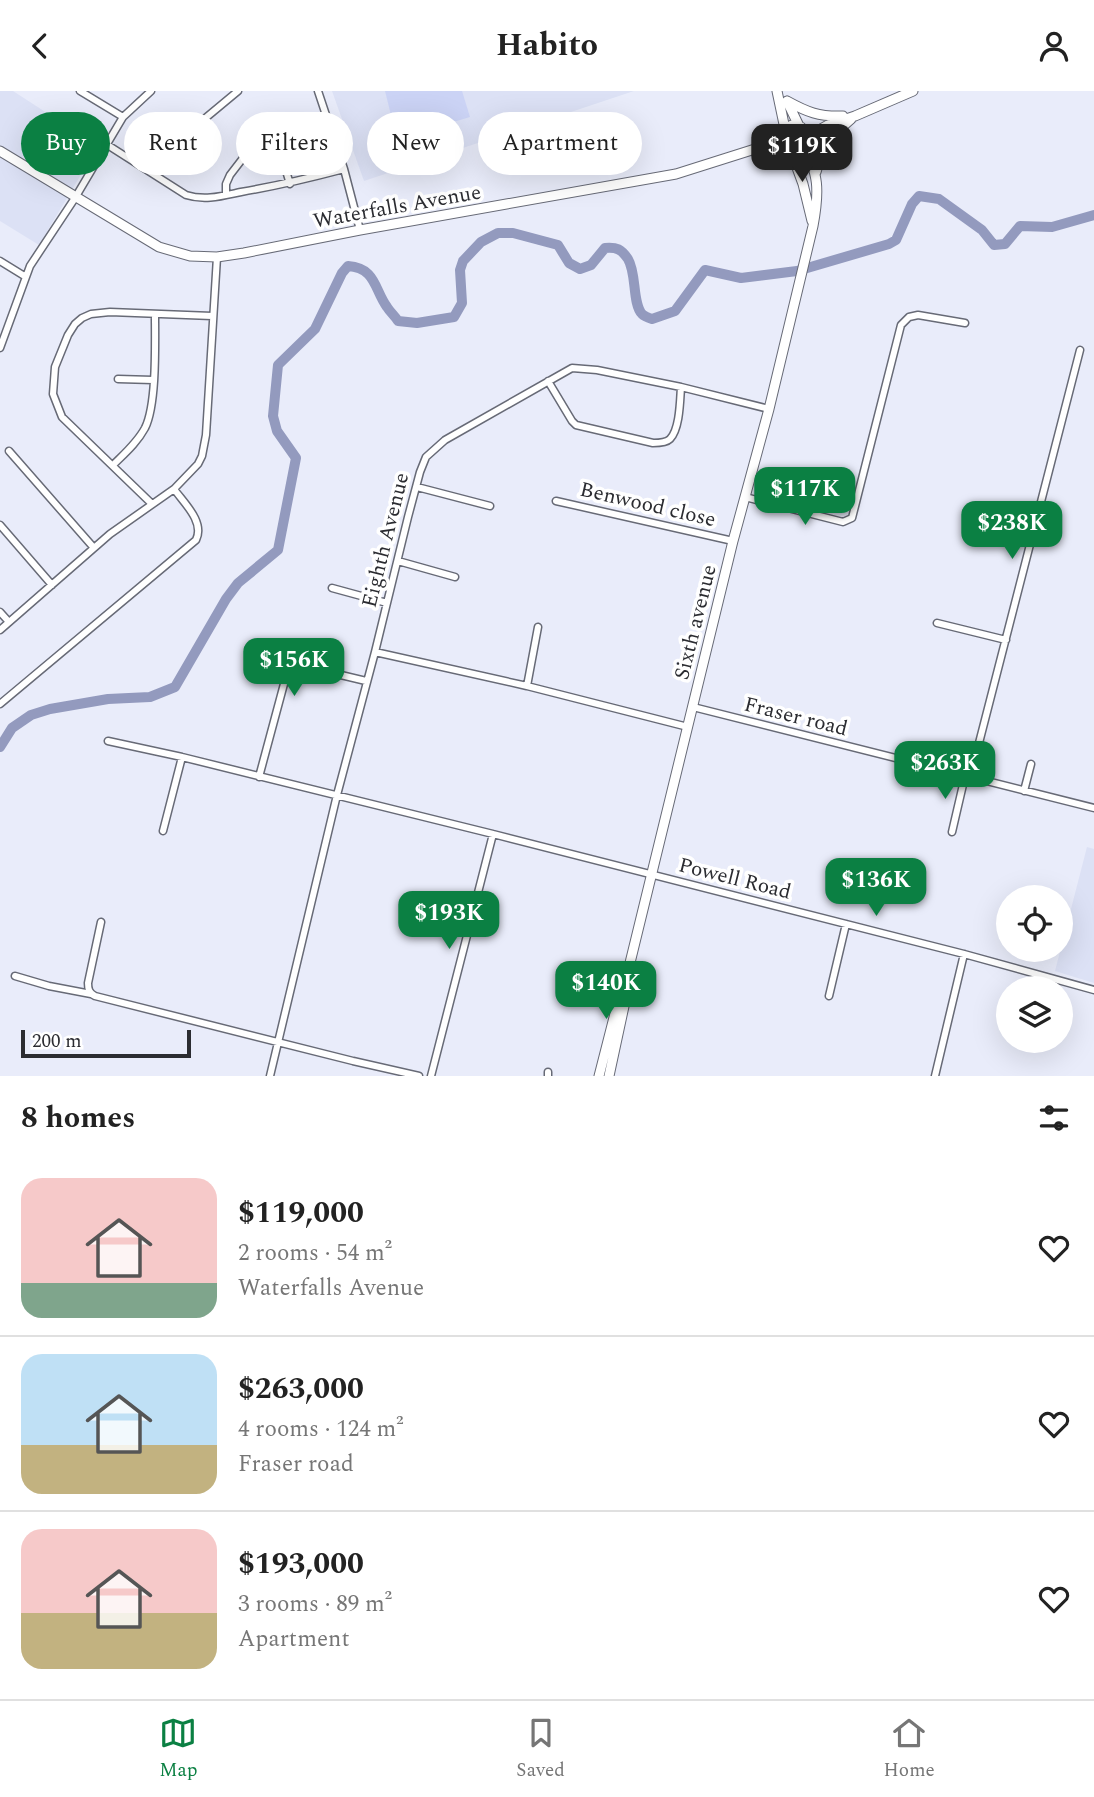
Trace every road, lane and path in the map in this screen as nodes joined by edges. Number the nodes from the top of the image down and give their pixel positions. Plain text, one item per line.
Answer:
1 (80, 91) edge
2 (151, 91) edge
3 (239, 91) edge
4 (318, 91) edge
5 (779, 91) edge
6 (913, 91) edge
7 (787, 101) junction
8 (213, 112) edge
9 (325, 112) edge
10 (855, 116) junction
11 (123, 117) junction
12 (828, 125) junction
13 (800, 127) junction
14 (785, 131) junction
15 (110, 138) edge
16 (804, 140) junction
17 (788, 145) junction
18 (755, 149) junction
19 (0, 151) edge
20 (816, 172) junction
21 (88, 175) edge
22 (155, 175) edge
23 (322, 175) edge
24 (346, 175) edge
25 (290, 184) junction
26 (226, 195) junction
27 (75, 198) junction
28 (813, 226) junction
29 (360, 230) junction
30 (217, 257) junction
31 (0, 261) edge
32 (26, 277) junction
33 (155, 314) junction
34 (212, 316) junction
35 (965, 323) dead end
36 (2, 337) edge
37 (0, 348) edge
38 (1080, 350) dead end
39 (118, 379) dead end
40 (153, 380) junction
41 (548, 381) junction
42 (681, 387) junction
43 (769, 409) junction
44 (9, 451) dead end
45 (113, 465) junction
46 (417, 487) junction
47 (174, 489) junction
48 (745, 497) junction
49 (556, 501) dead end
50 (152, 504) junction
51 (490, 506) dead end
52 (0, 525) edge
53 (733, 541) junction
54 (94, 548) junction
55 (398, 561) junction
56 (455, 577) dead end
57 (52, 585) junction
58 (332, 588) dead end
59 (387, 603) junction
60 (0, 612) edge
61 (9, 622) junction
62 (937, 623) dead end
63 (538, 627) dead end
64 (0, 630) edge
65 (1006, 640) junction
66 (375, 652) junction
67 (366, 681) junction
68 (527, 685) junction
69 (0, 704) edge
70 (693, 707) junction
71 (688, 727) junction
72 (108, 741) dead end
73 (182, 757) junction
74 (1031, 764) dead end
75 (259, 777) junction
76 (968, 777) junction
77 (1024, 791) junction
78 (337, 795) junction
79 (1094, 808) edge
80 (163, 831) dead end
81 (952, 832) dead end
82 (494, 834) junction
83 (651, 875) junction
84 (101, 922) dead end
85 (846, 924) junction
86 (964, 954) junction
87 (628, 971) junction
88 (15, 976) dead end
89 (1094, 990) edge
90 (91, 994) junction
91 (829, 996) dead end
92 (278, 1042) junction
93 (270, 1076) edge
94 (419, 1076) edge
95 (431, 1076) edge
96 (599, 1076) edge
97 (609, 1076) edge
98 (935, 1076) edge

1 - 11 street
2 - 11 street
3 - 8 street
4 - 9 street
5 - 7 main road
5 - 14 main road
6 - 10 main road
7 - 10 main road
7 - 13 main road
10 - 12 main road
10 - 20 main road
11 - 15 street
12 - 13 main road
12 - 16 main road
13 - 14 main road
13 - 16 main road
14 - 17 main road
14 - 18 main road, Waterfalls Avenue
16 - 17 main road
16 - 20 main road
17 - 18 main road, Waterfalls Avenue
17 - 28 main road
18 - 29 main road, Waterfalls Avenue
19 - 27 main road, Waterfalls Avenue
20 - 28 main road, Sixth avenue
21 - 27 street
22 - 26 street
23 - 25 street
24 - 29 street
25 - 26 street
25 - 26 street
27 - 30 main road, Waterfalls Avenue
27 - 32 street
28 - 43 main road, Sixth avenue
29 - 30 main road, Waterfalls Avenue
30 - 34 street
31 - 32 street
32 - 36 street
33 - 34 street
33 - 40 street
33 - 45 street
34 - 47 street
35 - 48 street
36 - 37 street
38 - 65 street
39 - 40 street
40 - 45 street
41 - 42 street, Eighth Avenue
41 - 42 street
41 - 46 street, Eighth Avenue
42 - 43 street, Eighth Avenue
43 - 48 main road, Sixth avenue
44 - 54 street
45 - 50 street
46 - 51 street
46 - 55 street, Eighth Avenue
47 - 50 street
47 - 69 street
48 - 53 main road, Sixth avenue
49 - 53 street, Benwood close
50 - 54 street
52 - 57 street
53 - 70 main road, Sixth avenue
54 - 57 street
55 - 56 street
55 - 59 street, Eighth Avenue
57 - 61 street
58 - 59 street
59 - 66 street, Eighth Avenue
60 - 61 street
61 - 64 street
62 - 65 street
63 - 68 street
65 - 76 street
66 - 67 street, Eighth Avenue
66 - 68 street
67 - 75 street
67 - 78 street, Eighth Avenue
68 - 71 street
70 - 71 main road, Sixth avenue
70 - 76 street, Fraser road
71 - 83 main road, Sixth avenue
72 - 73 street, Powell Road
73 - 75 street, Powell Road
73 - 80 street
74 - 77 street
75 - 78 street, Powell Road
76 - 77 street, Fraser road
76 - 81 street
77 - 79 street, Fraser road
78 - 82 street, Powell Road
78 - 92 street, Eighth Avenue
82 - 83 street, Powell Road
82 - 95 street
83 - 85 street, Powell Road
83 - 87 main road, Sixth avenue
84 - 90 street
85 - 86 street, Powell Road
85 - 91 street
86 - 89 street, Powell Road
86 - 98 street
87 - 96 main road
87 - 97 main road
88 - 90 street
90 - 92 street
92 - 93 street, Eighth Avenue
92 - 94 street

